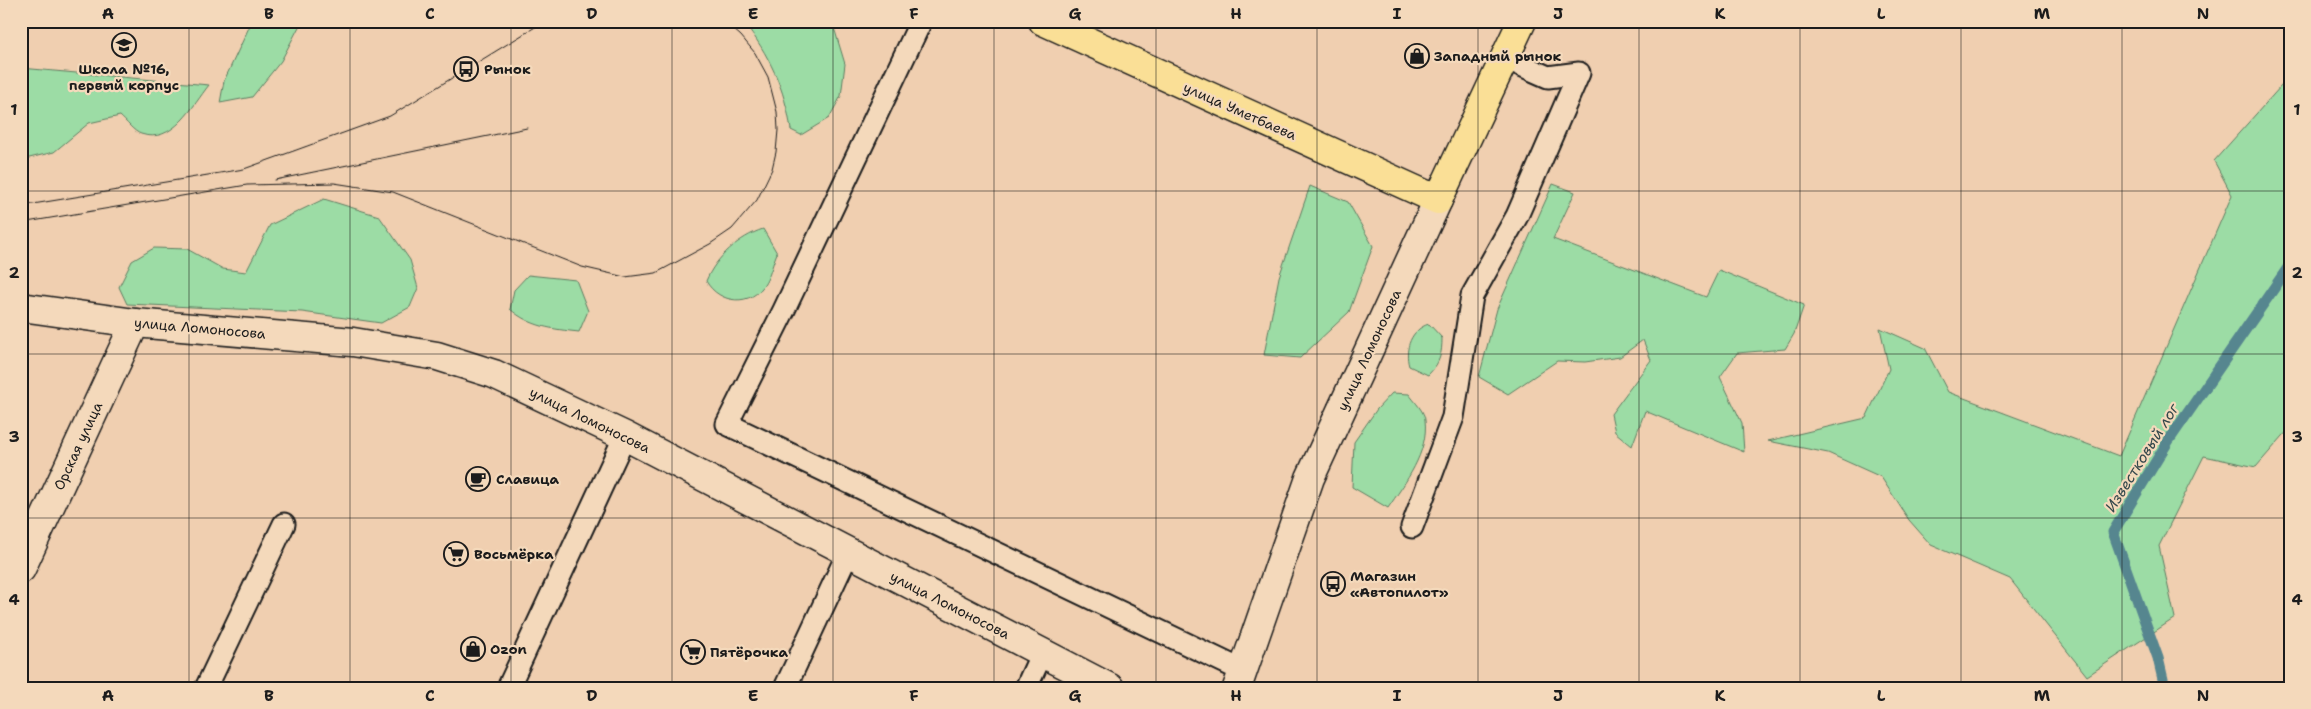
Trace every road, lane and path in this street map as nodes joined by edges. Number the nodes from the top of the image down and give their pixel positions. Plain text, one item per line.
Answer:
1 (921, 21) edge
2 (1043, 21) edge
3 (1522, 21) edge
4 (1505, 58) junction
5 (1438, 200) junction
6 (21, 307) edge
7 (136, 323) junction
8 (625, 436) junction
9 (284, 524) dead end
10 (1412, 527) dead end
11 (848, 552) junction
12 (21, 569) edge
13 (1042, 653) junction
14 (1240, 680) edge
15 (206, 688) edge
16 (508, 688) edge
17 (785, 688) edge
18 (1026, 688) edge
19 (1110, 688) edge

1 - 14 lane
2 - 5 main road, улица Уметбаева
3 - 4 main road, улица Ломоносова
4 - 5 main road, улица Ломоносова
4 - 10 lane
5 - 14 street, улица Ломоносова
6 - 7 street, улица Ломоносова
7 - 8 street, улица Ломоносова
7 - 12 street, Орская улица
8 - 11 street, улица Ломоносова
8 - 16 lane
9 - 15 lane
11 - 13 street, улица Ломоносова
11 - 17 lane
13 - 18 lane
13 - 19 street, улица Ломоносова

